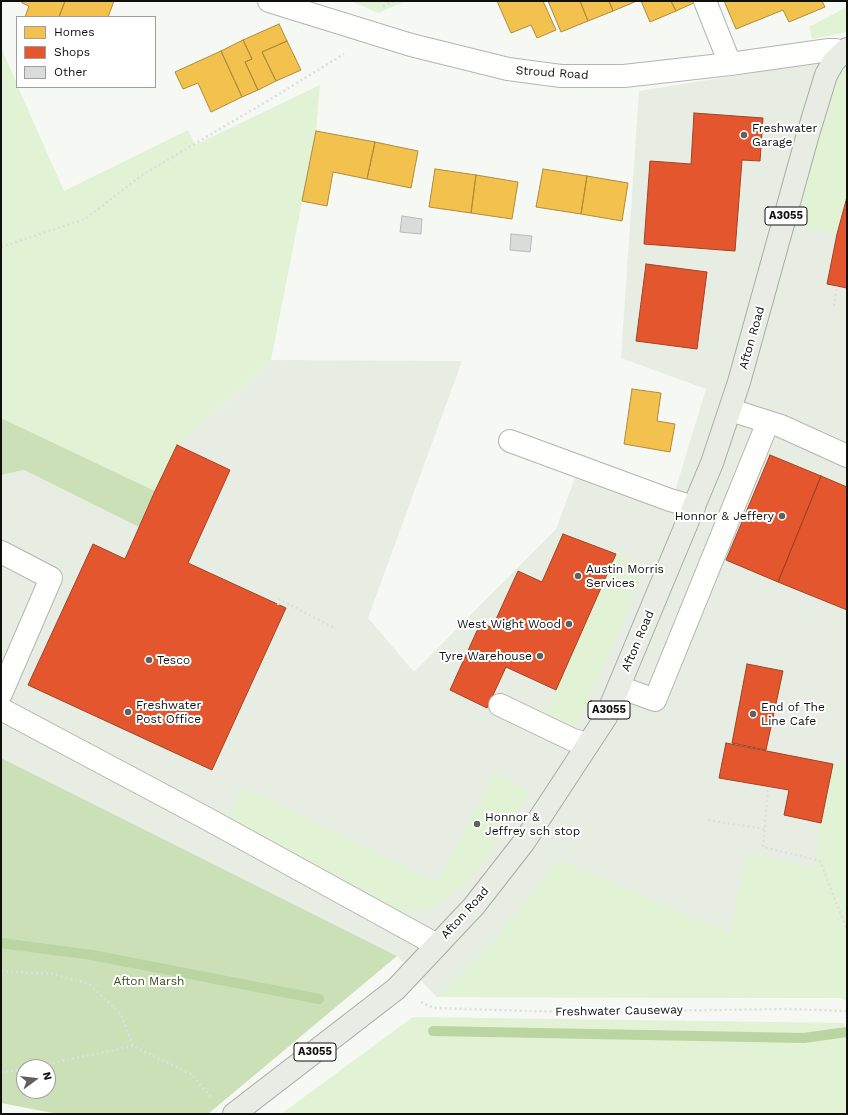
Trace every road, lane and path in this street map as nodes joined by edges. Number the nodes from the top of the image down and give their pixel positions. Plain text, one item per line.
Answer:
1 (269, 1) edge
2 (705, 1) edge
3 (350, 26) junction
4 (844, 52) edge
5 (730, 64) junction
6 (774, 127) dead end
7 (779, 128) dead end
8 (1, 246) edge
9 (837, 286) dead end
10 (834, 306) dead end
11 (731, 410) junction
12 (768, 422) junction
13 (510, 441) dead end
14 (847, 456) edge
15 (694, 507) junction
16 (1, 552) edge
17 (278, 604) dead end
18 (336, 629) dead end
19 (619, 687) junction
20 (1, 694) edge
21 (500, 705) dead end
22 (1, 709) edge
23 (588, 744) junction
24 (768, 790) dead end
25 (708, 820) dead end
26 (765, 829) junction
27 (847, 930) edge
28 (437, 945) junction
29 (1, 971) edge
30 (396, 989) junction
31 (847, 1010) edge
32 (132, 1046) junction
33 (56, 1062) edge
34 (16, 1070) edge
35 (1, 1072) edge
36 (216, 1102) dead end
37 (234, 1114) edge

1 - 3 street, Stroud Road
2 - 5 street
3 - 5 street, Stroud Road
3 - 8 path
4 - 5 street, Stroud Road
4 - 11 main road, Afton Road / A3055
6 - 7 path
9 - 10 path
11 - 12 street
11 - 15 main road, Afton Road / A3055
12 - 14 street
12 - 19 street
13 - 15 street
15 - 19 main road, Afton Road / A3055
16 - 20 street
17 - 18 path
19 - 23 main road, Afton Road / A3055
21 - 23 street
22 - 28 street
23 - 28 main road, Afton Road / A3055
24 - 26 path
25 - 26 path
26 - 27 path
28 - 30 main road, Afton Road / A3055
29 - 32 path
30 - 31 path, Freshwater Causeway
30 - 37 main road, Afton Road / A3055
32 - 33 path
32 - 36 path
34 - 35 path

